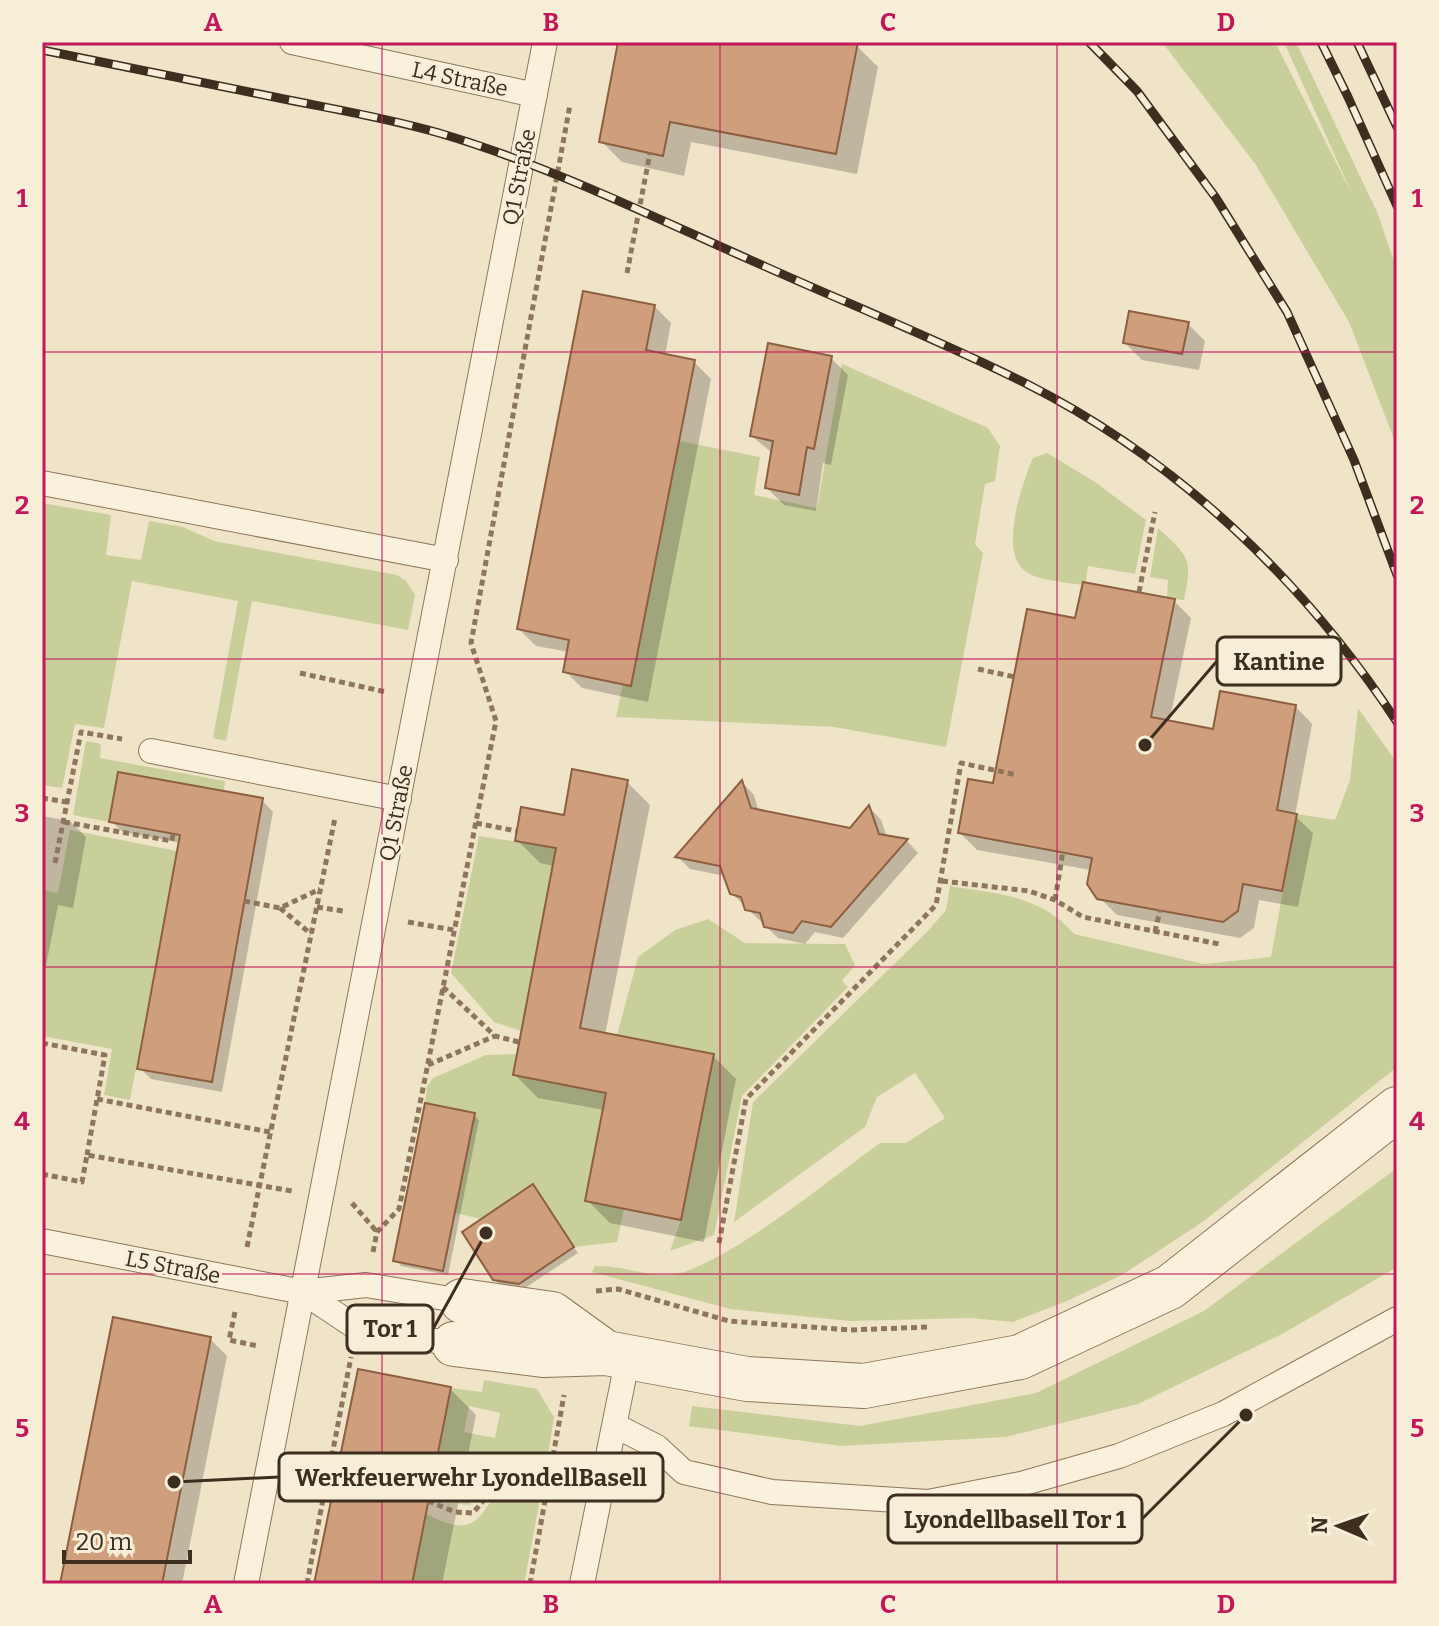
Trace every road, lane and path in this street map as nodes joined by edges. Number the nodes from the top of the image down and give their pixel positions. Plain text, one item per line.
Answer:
1 (292, 42) edge
2 (545, 42) edge
3 (535, 95) junction
4 (572, 97) dead end
5 (650, 153) dead end
6 (627, 273) dead end
7 (42, 483) edge
8 (1155, 512) dead end
9 (446, 560) junction
10 (1139, 592) dead end
11 (978, 669) dead end
12 (300, 673) dead end
13 (1015, 677) dead end
14 (419, 700) junction
15 (128, 740) dead end
16 (151, 751) dead end
17 (1017, 775) dead end
18 (341, 788) junction
19 (42, 798) edge
20 (399, 799) junction
21 (67, 802) junction
22 (64, 822) junction
23 (476, 823) junction
24 (516, 831) dead end
25 (173, 833) dead end
26 (1063, 851) dead end
27 (55, 863) dead end
28 (942, 881) junction
29 (321, 888) junction
30 (1055, 900) junction
31 (244, 901) dead end
32 (280, 908) junction
33 (1160, 910) dead end
34 (1155, 932) junction
35 (311, 934) junction
36 (1219, 944) dead end
37 (443, 987) junction
38 (495, 1036) junction
39 (519, 1042) dead end
40 (42, 1043) edge
41 (427, 1065) junction
42 (97, 1099) junction
43 (1397, 1109) edge
44 (270, 1132) junction
45 (87, 1155) junction
46 (42, 1174) edge
47 (259, 1186) junction
48 (321, 1197) junction
49 (377, 1232) junction
50 (42, 1241) edge
51 (719, 1243) dead end
52 (242, 1280) junction
53 (366, 1285) junction
54 (303, 1292) junction
55 (587, 1292) dead end
56 (462, 1301) joint
57 (1397, 1319) edge
58 (940, 1326) dead end
59 (454, 1344) joint
60 (291, 1352) junction
61 (617, 1355) junction
62 (565, 1387) dead end
63 (616, 1426) junction
64 (549, 1481) junction
65 (428, 1501) dead end
66 (246, 1584) edge
67 (307, 1584) edge
68 (530, 1584) edge
69 (582, 1584) edge

1 - 3 lane, L4 Straße
2 - 3 lane, Q1 Straße
3 - 9 lane, Q1 Straße
4 - 23 path
5 - 6 path
7 - 9 lane
8 - 10 path
9 - 14 lane, Q1 Straße
11 - 13 path
12 - 14 path
14 - 20 lane, Q1 Straße
15 - 21 path
16 - 18 lane
17 - 28 path
18 - 20 lane
18 - 29 path
19 - 21 path
20 - 48 lane, Q1 Straße
21 - 22 path
22 - 25 path
22 - 27 path
23 - 24 path
23 - 37 path
26 - 30 path
28 - 30 path
28 - 51 path
29 - 32 path
29 - 35 path
30 - 34 path
31 - 32 path
32 - 35 path
33 - 34 path
34 - 36 path
35 - 44 path
37 - 38 path
37 - 41 path
38 - 39 path
38 - 41 path
40 - 42 path
41 - 49 path
42 - 44 path
42 - 45 path
43 - 61 street
44 - 47 path
45 - 46 path
45 - 47 path
47 - 48 path
47 - 52 path
48 - 49 path
48 - 54 lane, Q1 Straße
49 - 53 path
50 - 52 lane, L5 Straße
52 - 54 lane, L5 Straße
52 - 60 path
53 - 54 lane
53 - 56 lane
54 - 59 lane
54 - 60 lane, Q1 Straße
55 - 58 path
56 - 61 street
57 - 63 lane
59 - 61 street
60 - 66 lane, Q1 Straße
60 - 67 path
61 - 63 lane
62 - 64 path
63 - 69 lane
64 - 65 path
64 - 68 path

